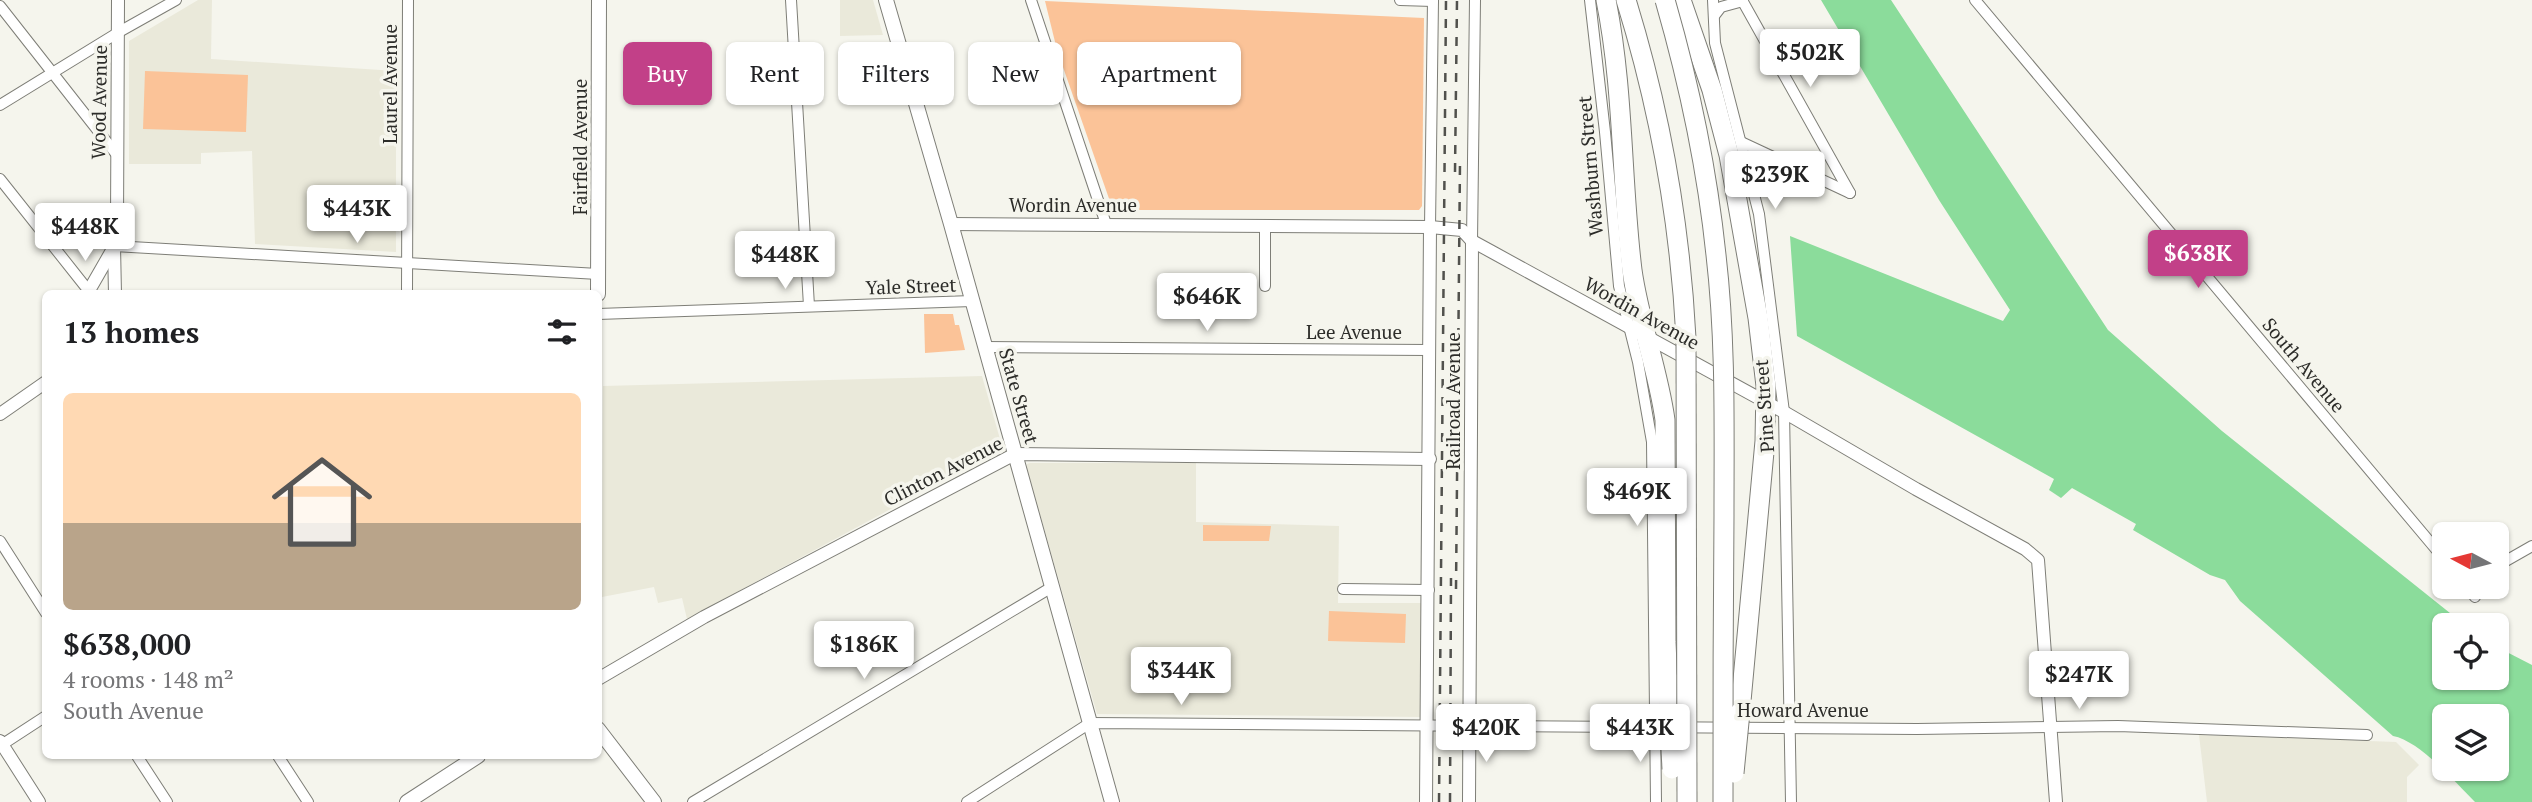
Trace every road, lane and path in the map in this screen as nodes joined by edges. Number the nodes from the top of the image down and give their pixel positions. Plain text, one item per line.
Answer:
1 (118, 0) edge
2 (176, 0) edge
3 (408, 0) edge
4 (599, 0) edge
5 (791, 0) edge
6 (886, 0) edge
7 (1031, 0) edge
8 (1400, 0) edge
9 (1475, 0) edge
10 (1590, 0) edge
11 (1606, 0) edge
12 (1626, 0) edge
13 (1665, 0) edge
14 (1681, 0) edge
15 (1713, 0) edge
16 (1975, 0) edge
17 (1433, 1) edge
18 (1742, 1) edge
19 (0, 6) edge
20 (1714, 16) junction
21 (119, 32) junction
22 (54, 72) junction
23 (0, 105) edge
24 (1741, 142) junction
25 (117, 155) junction
26 (0, 179) edge
27 (951, 224) junction
28 (1106, 224) junction
29 (1265, 225) junction
30 (1430, 227) junction
31 (1472, 241) junction
32 (114, 246) junction
33 (407, 263) junction
34 (598, 274) junction
35 (1265, 286) dead end
36 (85, 290) edge
37 (88, 290) edge
38 (115, 290) edge
39 (407, 290) edge
40 (598, 290) edge
41 (972, 302) junction
42 (809, 306) junction
43 (602, 314) edge
44 (1637, 332) junction
45 (985, 347) junction
46 (1429, 350) junction
47 (42, 389) edge
48 (1766, 402) junction
49 (1784, 412) junction
50 (0, 414) edge
51 (1015, 454) junction
52 (1430, 459) junction
53 (0, 541) edge
54 (2432, 545) edge
55 (2532, 545) edge
56 (2510, 558) edge
57 (1052, 587) junction
58 (1343, 589) dead end
59 (1429, 590) junction
60 (42, 607) edge
61 (602, 677) edge
62 (42, 718) edge
63 (1090, 723) junction
64 (1427, 724) junction
65 (1470, 725) junction
66 (1655, 726) junction
67 (1790, 727) junction
68 (2050, 728) junction
69 (602, 734) edge
70 (2367, 734) dead end
71 (1, 744) edge
72 (139, 759) edge
73 (280, 759) edge
74 (473, 759) edge
75 (1687, 793) edge
76 (39, 802) edge
77 (167, 802) edge
78 (308, 802) edge
79 (407, 802) edge
80 (654, 802) edge
81 (693, 802) edge
82 (967, 802) edge
83 (1112, 802) edge
84 (1426, 802) edge
85 (1469, 802) edge
86 (1656, 802) edge
87 (1723, 802) edge
88 (1730, 802) edge
89 (1791, 802) edge
90 (2056, 802) edge

1 - 21 street, Wood Avenue
2 - 21 street
3 - 33 street, Laurel Avenue
4 - 34 main road, Fairfield Avenue
5 - 42 street
6 - 27 main road, State Street
7 - 28 street
8 - 17 street
9 - 31 street, Railroad Avenue
10 - 44 street, Washburn Street
11 - 44 highway
12 - 75 highway, bridge
13 - 87 highway, bridge
14 - 48 highway
15 - 20 street, Pine Street
16 - 54 street, South Avenue
17 - 30 street, Railroad Avenue
18 - 20 street
18 - 24 street
19 - 22 street
20 - 24 street, Pine Street
21 - 22 street
21 - 25 street, Wood Avenue
22 - 23 street
22 - 25 street
24 - 49 street, Pine Street
25 - 32 street, Wood Avenue
26 - 36 street
27 - 28 street, Wordin Avenue
27 - 41 main road, State Street
28 - 29 street, Wordin Avenue
29 - 30 street, Wordin Avenue
29 - 35 street
30 - 31 street, Wordin Avenue
30 - 46 street, Railroad Avenue
31 - 44 street, Wordin Avenue
31 - 65 street, Railroad Avenue
32 - 33 street
32 - 37 street, Wood Avenue
32 - 38 street, Wood Avenue
33 - 34 street
33 - 39 street, Laurel Avenue
34 - 40 main road, Fairfield Avenue
41 - 42 street, Yale Street
41 - 45 main road, State Street
42 - 43 street, Yale Street
44 - 48 street, Wordin Avenue
44 - 66 street, Washburn Street
44 - 75 highway, bridge
45 - 46 street, Lee Avenue
45 - 51 main road, State Street
46 - 52 street, Railroad Avenue
47 - 50 street
48 - 49 street, Wordin Avenue
48 - 88 highway, bridge
49 - 67 street, Pine Street
49 - 68 street, Wordin Avenue
51 - 52 street, Clinton Avenue
51 - 57 main road, State Street
51 - 61 street, Clinton Avenue
52 - 59 street, Railroad Avenue
53 - 60 street
55 - 56 street
57 - 63 main road, State Street
57 - 81 street
58 - 59 street
59 - 64 street, Railroad Avenue
62 - 71 street
63 - 64 street, Howard Avenue
63 - 82 street
63 - 83 main road, State Street
64 - 65 street, Howard Avenue
64 - 84 street, Railroad Avenue
65 - 66 street, Howard Avenue
65 - 85 street, Railroad Avenue
66 - 67 street, Howard Avenue
66 - 86 street, Washburn Street
67 - 68 street, Howard Avenue
67 - 89 street, Pine Street
68 - 70 street, Howard Avenue
68 - 90 street, Wordin Avenue
69 - 80 main road
71 - 76 street
72 - 77 street
73 - 78 street
74 - 79 main road

